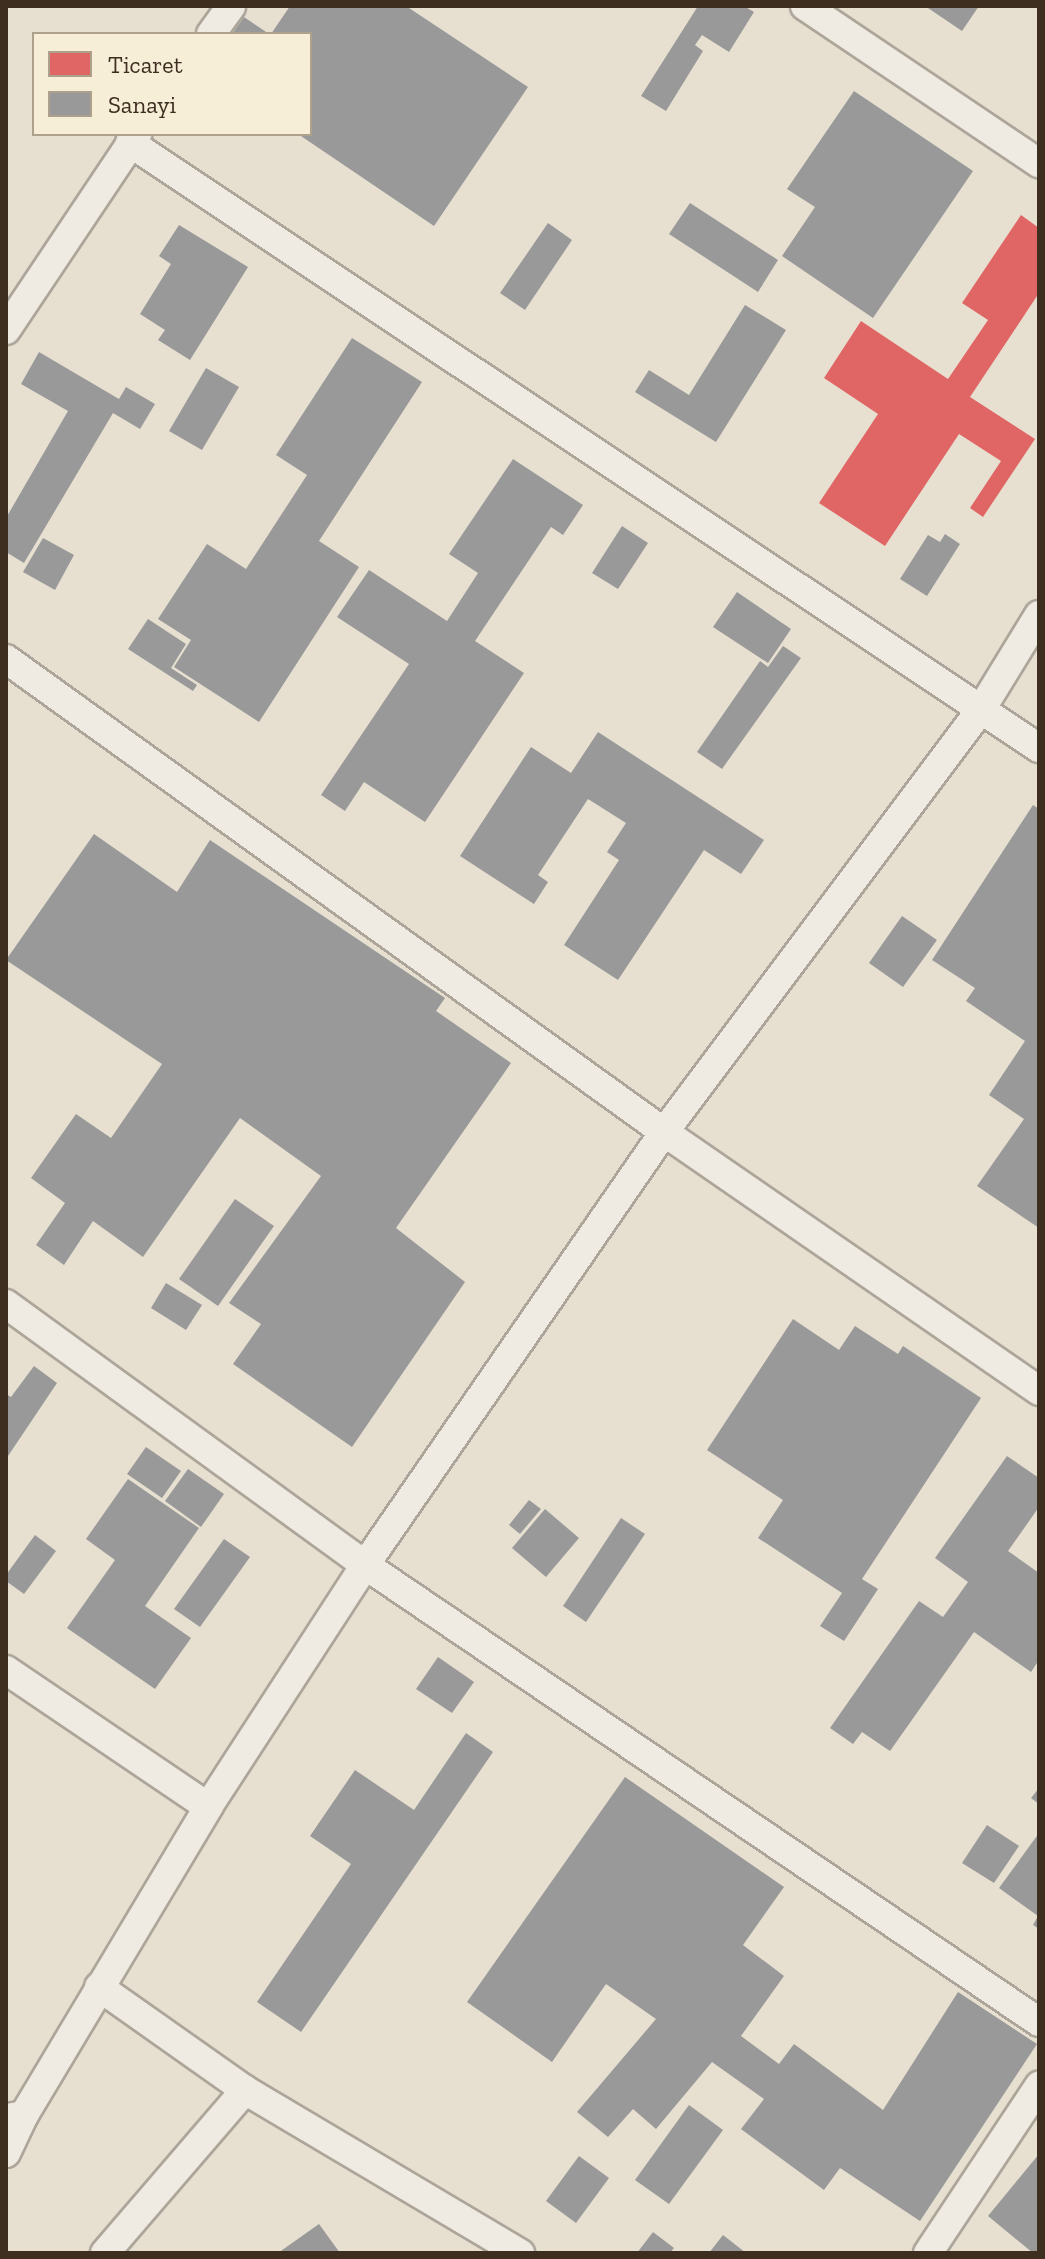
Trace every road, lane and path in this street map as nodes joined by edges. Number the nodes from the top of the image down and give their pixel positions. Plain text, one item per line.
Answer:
1 (231, 6) edge
2 (805, 6) edge
3 (212, 32) edge
4 (134, 139) edge
5 (1039, 163) edge
6 (6, 330) edge
7 (1039, 615) edge
8 (6, 659) edge
9 (982, 708) junction
10 (1039, 748) edge
11 (664, 1132) junction
12 (6, 1304) edge
13 (1039, 1391) edge
14 (365, 1565) junction
15 (6, 1670) edge
16 (208, 1807) junction
17 (99, 1987) junction
18 (1039, 2022) edge
19 (1039, 2086) edge
20 (245, 2090) junction
21 (15, 2116) edge
22 (6, 2153) edge
23 (105, 2253) edge
24 (520, 2253) edge
25 (928, 2253) edge

1 - 3 street
2 - 5 street
4 - 6 street
4 - 9 street
7 - 9 street
8 - 11 street
9 - 10 street
9 - 11 street
11 - 13 street
11 - 14 street
12 - 14 street
14 - 16 street
14 - 18 street
15 - 16 street
16 - 17 street
17 - 20 street
17 - 21 street
19 - 25 street
20 - 23 street
20 - 24 street
21 - 22 street

